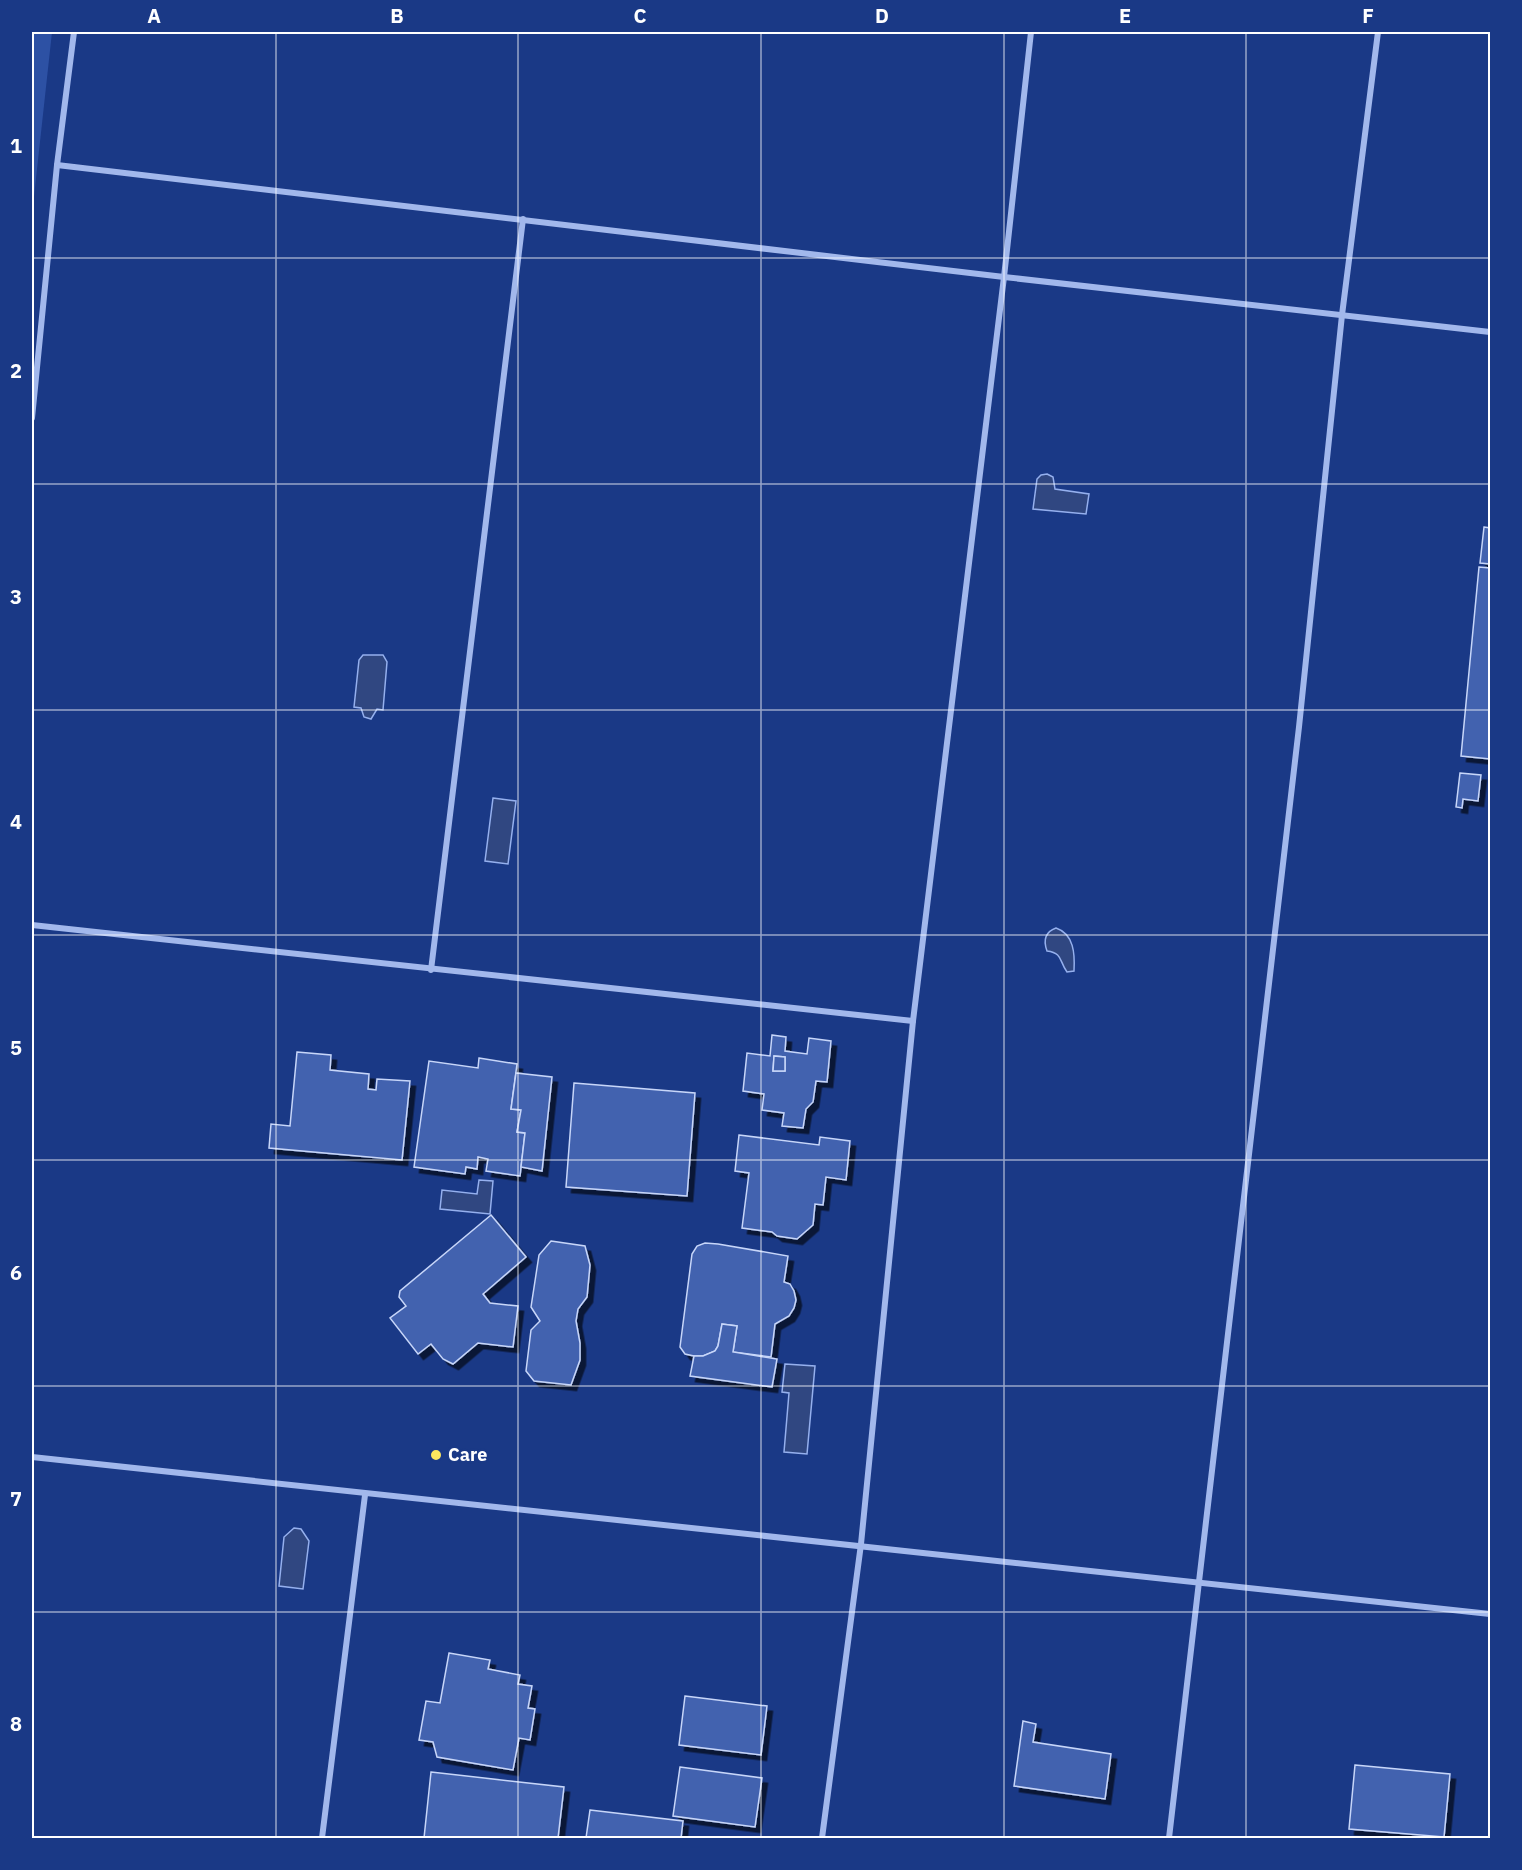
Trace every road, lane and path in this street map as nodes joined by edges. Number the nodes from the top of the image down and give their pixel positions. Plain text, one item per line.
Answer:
1 (74, 32) edge
2 (1031, 32) edge
3 (1378, 32) edge
4 (57, 165) junction
5 (523, 219) junction
6 (1004, 277) junction
7 (1342, 315) junction
8 (1491, 332) edge
9 (32, 418) edge
10 (32, 925) edge
11 (431, 970) junction
12 (913, 1021) junction
13 (32, 1457) edge
14 (365, 1495) junction
15 (861, 1544) junction
16 (1198, 1580) junction
17 (1491, 1614) edge
18 (322, 1839) edge
19 (822, 1839) edge
20 (1169, 1839) edge

1 - 4 street
2 - 6 street
3 - 7 street
4 - 5 street
4 - 9 street
5 - 6 street
5 - 11 street
6 - 7 street
6 - 12 street
7 - 8 street
7 - 16 street
10 - 11 street
11 - 12 street
12 - 15 street
13 - 14 street
14 - 15 street
14 - 18 street
15 - 16 street
15 - 19 street
16 - 17 street
16 - 20 street

